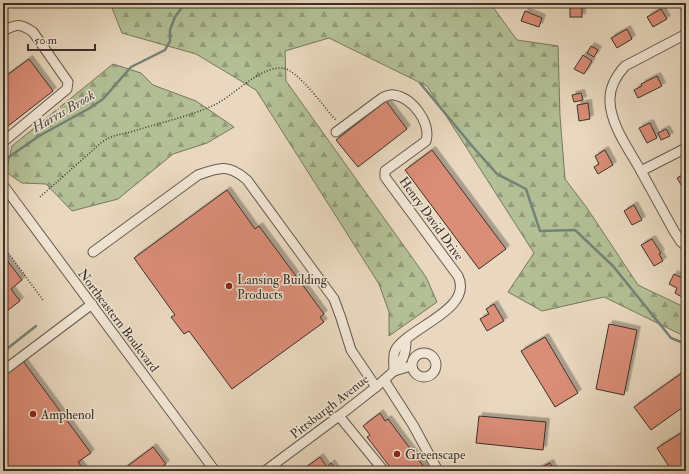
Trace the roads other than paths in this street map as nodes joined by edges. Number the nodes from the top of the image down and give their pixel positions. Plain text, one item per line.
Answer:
1 (3, 31) edge
2 (686, 34) edge
3 (336, 132) dead end
4 (3, 142) edge
5 (686, 148) edge
6 (641, 171) junction
7 (3, 185) edge
8 (686, 246) edge
9 (93, 252) dead end
10 (92, 304) junction
11 (411, 366) dead end
12 (3, 371) edge
13 (394, 371) junction
14 (384, 380) junction
15 (376, 387) junction
16 (339, 416) junction
17 (215, 471) edge
18 (265, 471) edge
19 (384, 471) edge
20 (438, 471) edge

1 - 4 street
2 - 6 street
3 - 13 street, Henry David Drive
5 - 6 street
6 - 8 street
7 - 10 street, Northeastern Boulevard
9 - 15 street
10 - 12 street
10 - 17 street, Northeastern Boulevard
11 - 13 street, Pittsburgh Avenue
13 - 14 street, Pittsburgh Avenue
14 - 15 street, Pittsburgh Avenue
14 - 20 street
15 - 16 street, Pittsburgh Avenue
16 - 18 street, Pittsburgh Avenue
16 - 19 street

